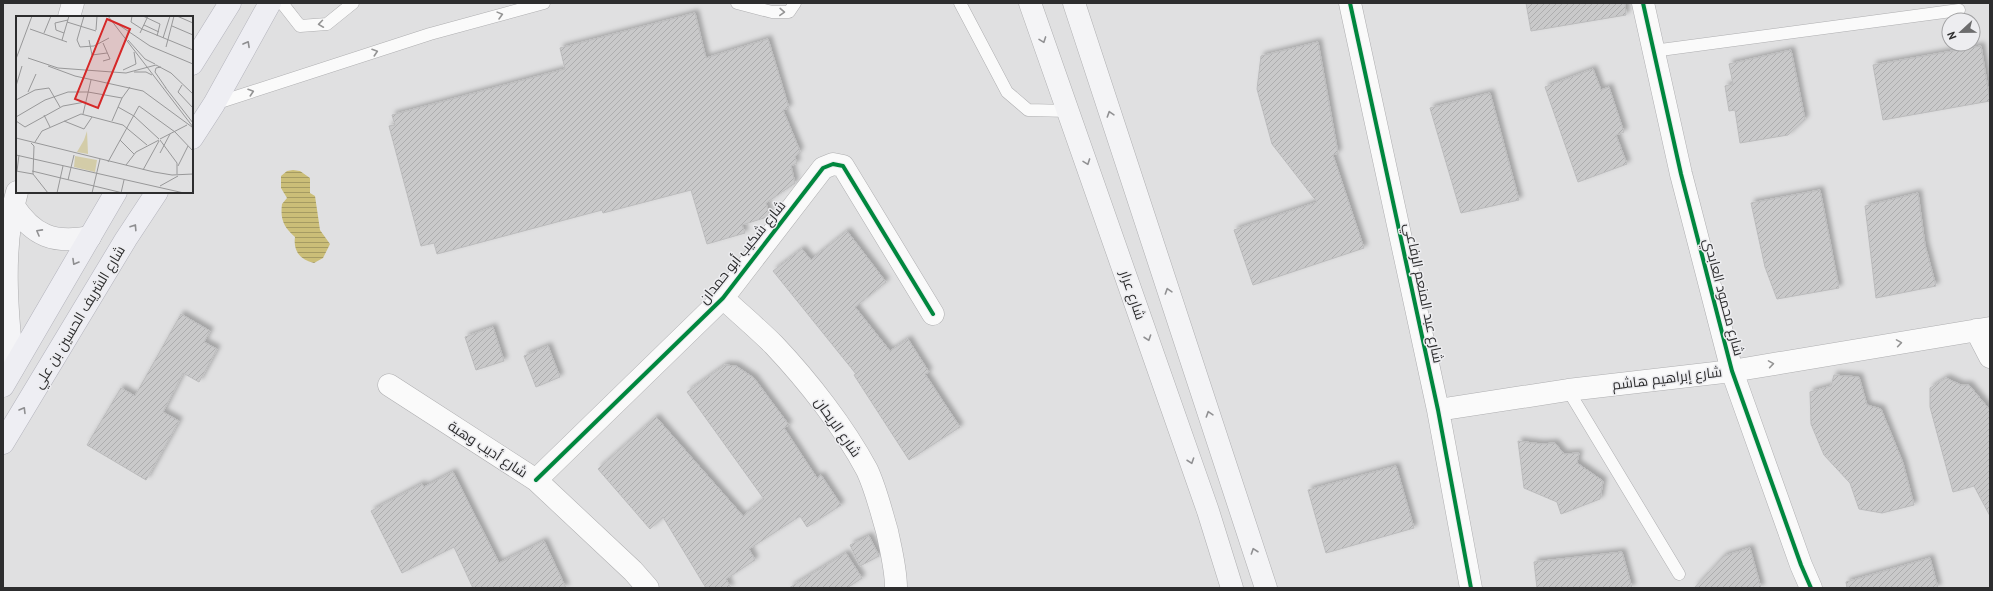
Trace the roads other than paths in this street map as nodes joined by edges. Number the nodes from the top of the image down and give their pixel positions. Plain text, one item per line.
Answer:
1 (73, 3) edge
2 (230, 3) edge
3 (270, 3) edge
4 (282, 3) edge
5 (353, 3) edge
6 (544, 3) edge
7 (737, 3) edge
8 (795, 3) edge
9 (960, 3) edge
10 (1030, 3) edge
11 (1074, 3) edge
12 (1350, 3) edge
13 (1643, 3) edge
14 (1960, 10) dead end
15 (69, 16) edge
16 (1653, 51) junction
17 (193, 62) edge
18 (214, 104) junction
19 (1069, 111) junction
20 (193, 136) edge
21 (115, 193) edge
22 (156, 193) edge
23 (15, 199) edge
24 (90, 237) junction
25 (722, 298) junction
26 (933, 314) dead end
27 (1983, 329) edge
28 (1990, 357) edge
29 (1732, 371) junction
30 (8, 377) edge
31 (389, 385) dead end
32 (1568, 390) junction
33 (1438, 410) junction
34 (3, 443) edge
35 (536, 480) junction
36 (1679, 574) dead end
37 (648, 588) edge
38 (896, 588) edge
39 (1232, 588) edge
40 (1266, 588) edge
41 (1471, 588) edge
42 (1811, 588) edge

1 - 15 main road
2 - 17 main road
18 -> 3 main road
5 -> 4 lane
18 -> 6 lane
7 -> 8 lane
9 - 19 lane
10 -> 19 main road, شارع عرار
40 -> 11 main road
12 - 33 street, شارع عبد المنعم الرفاعي
13 - 16 street, شارع محمود العابدي
14 - 16 lane
16 - 29 street, شارع محمود العابدي
18 - 20 main road
19 -> 39 main road, شارع عرار
21 - 24 main road
34 -> 22 main road, شارع الشريف الحسين بن علي
24 -> 23 main road
23 - 30 main road
24 -> 30 main road
25 - 26 street, شارع شكيب أبو حمدان
25 - 35 street, شارع شكيب أبو حمدان
25 - 38 street, شارع الريحان
27 - 28 street
29 -> 27 street, شارع إبراهيم هاشم
29 - 32 street, شارع إبراهيم هاشم
29 - 42 street, شارع محمود العابدي
31 - 35 street, شارع أديب وهبة
32 - 33 street, شارع إبراهيم هاشم
32 - 36 lane
33 - 41 street, شارع عبد المنعم الرفاعي
35 - 37 street, شارع أديب وهبة

